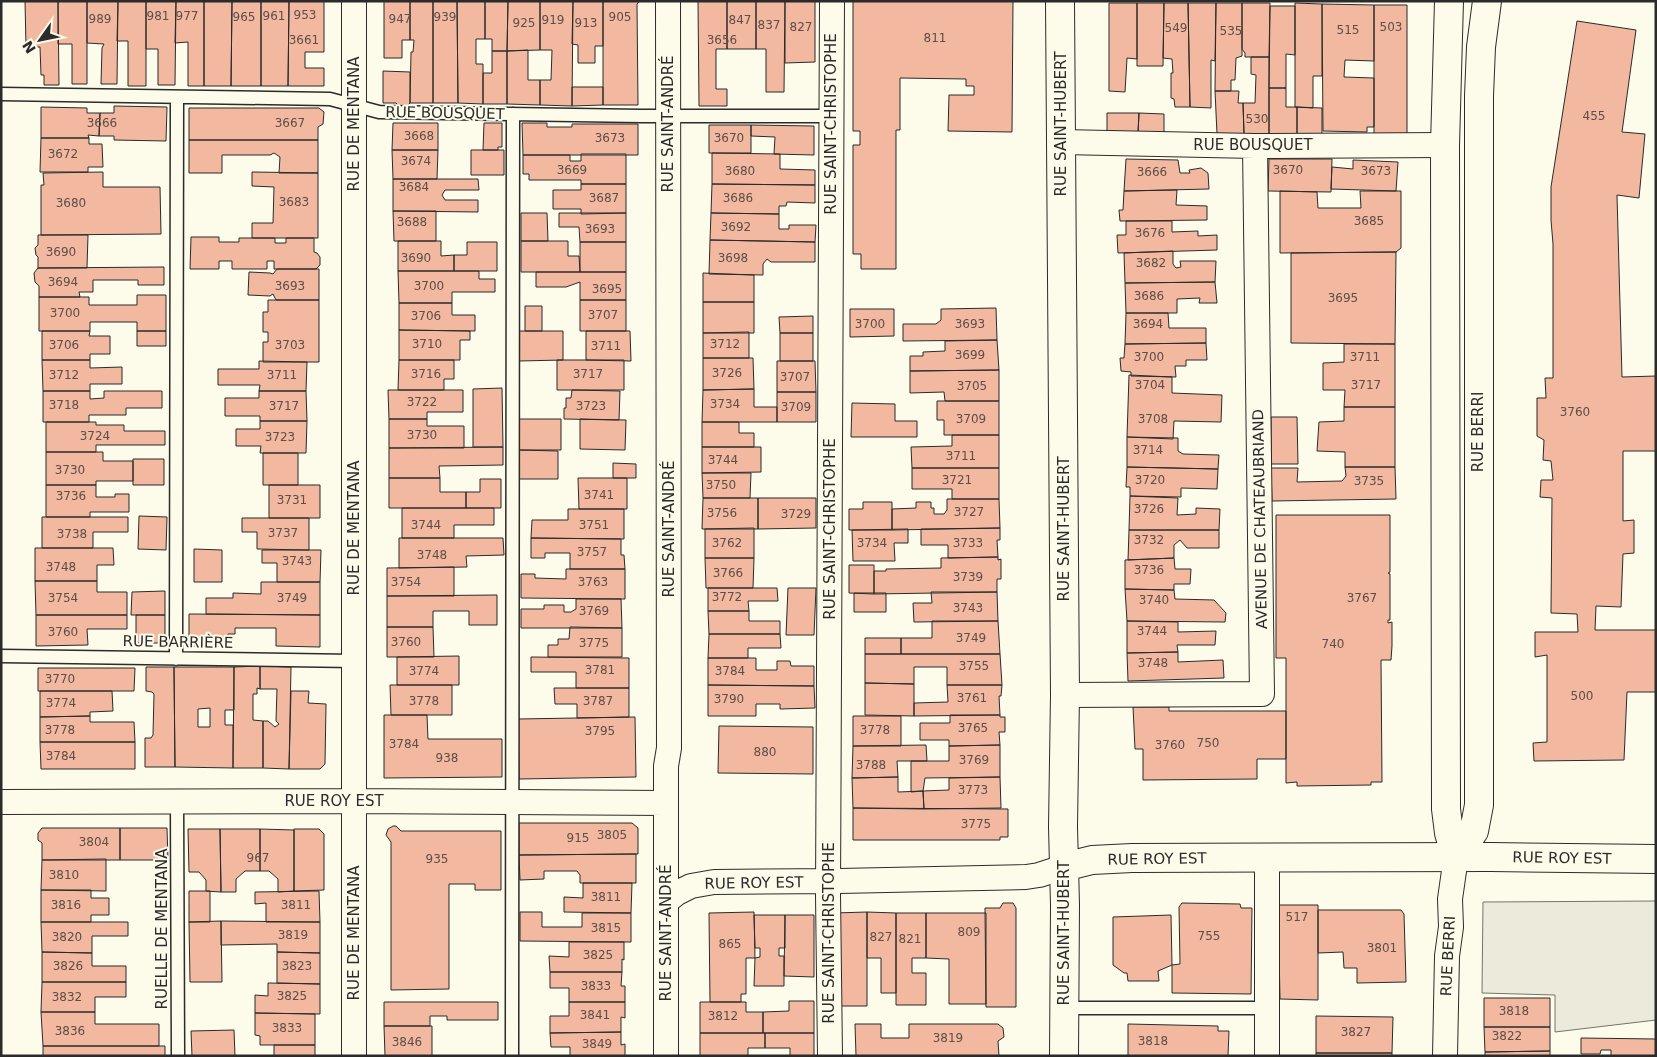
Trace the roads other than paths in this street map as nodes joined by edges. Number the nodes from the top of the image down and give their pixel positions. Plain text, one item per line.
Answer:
1 (354, 1) edge
2 (668, 1) edge
3 (832, 1) edge
4 (1060, 1) edge
5 (1450, 1) edge
6 (1487, 1) edge
7 (1, 94) edge
8 (177, 97) junction
9 (354, 106) junction
10 (513, 114) junction
11 (831, 116) junction
12 (668, 117) junction
13 (1061, 142) junction
14 (1445, 145) junction
15 (1255, 146) junction
16 (1, 656) edge
17 (176, 659) junction
18 (354, 661) junction
19 (1065, 695) junction
20 (354, 801) junction
21 (1, 802) edge
22 (178, 802) junction
23 (511, 802) junction
24 (666, 803) junction
25 (1456, 857) junction
26 (1267, 858) junction
27 (1656, 859) edge
28 (1064, 867) junction
29 (828, 881) junction
30 (666, 902) junction
31 (1064, 1008) junction
32 (1267, 1008) junction
33 (178, 1056) edge
34 (354, 1056) edge
35 (512, 1056) edge
36 (666, 1056) edge
37 (830, 1056) edge
38 (1064, 1056) edge
39 (1267, 1056) edge
40 (1445, 1056) edge

1 - 9 street, RUE DE MENTANA
2 - 12 street, RUE SAINT-ANDRÉ
3 - 11 street, RUE SAINT-CHRISTOPHE
4 - 13 street, RUE SAINT-HUBERT
5 - 14 street, RUE BERRI
6 - 25 street, RUE BERRI
7 - 8 lane, RUE BOUSQUET
8 - 9 lane, RUE BOUSQUET
8 - 17 lane
9 - 10 lane, RUE BOUSQUET
9 - 18 street, RUE DE MENTANA
10 - 12 lane, RUE BOUSQUET
10 - 23 lane
11 - 12 lane, RUE BOUSQUET
11 - 29 street, RUE SAINT-CHRISTOPHE
12 - 24 street, RUE SAINT-ANDRÉ
13 - 15 street, RUE BOUSQUET
13 - 19 street, RUE SAINT-HUBERT
14 - 15 street, RUE BOUSQUET
14 - 25 street, RUE BERRI
15 - 19 street, AVENUE DE CHATEAUBRIAND
16 - 17 lane, RUE BARRIÈRE
17 - 18 lane, RUE BARRIÈRE
18 - 20 street, RUE DE MENTANA
19 - 28 street, RUE SAINT-HUBERT
20 - 22 street, RUE ROY EST
20 - 23 street, RUE ROY EST
20 - 34 street, RUE DE MENTANA
21 - 22 street, RUE ROY EST
22 - 33 lane, RUELLE DE MENTANA
23 - 24 street, RUE ROY EST
23 - 35 lane
24 - 30 street, RUE SAINT-ANDRÉ
25 - 26 street, RUE ROY EST
25 - 27 street, RUE ROY EST
25 - 40 street, RUE BERRI
26 - 28 street, RUE ROY EST
26 - 32 street
28 - 29 street, RUE ROY EST
28 - 31 street, RUE SAINT-HUBERT
29 - 30 street, RUE ROY EST
29 - 37 street, RUE SAINT-CHRISTOPHE
30 - 36 street, RUE SAINT-ANDRÉ
31 - 32 lane
31 - 38 street, RUE SAINT-HUBERT
32 - 39 street

